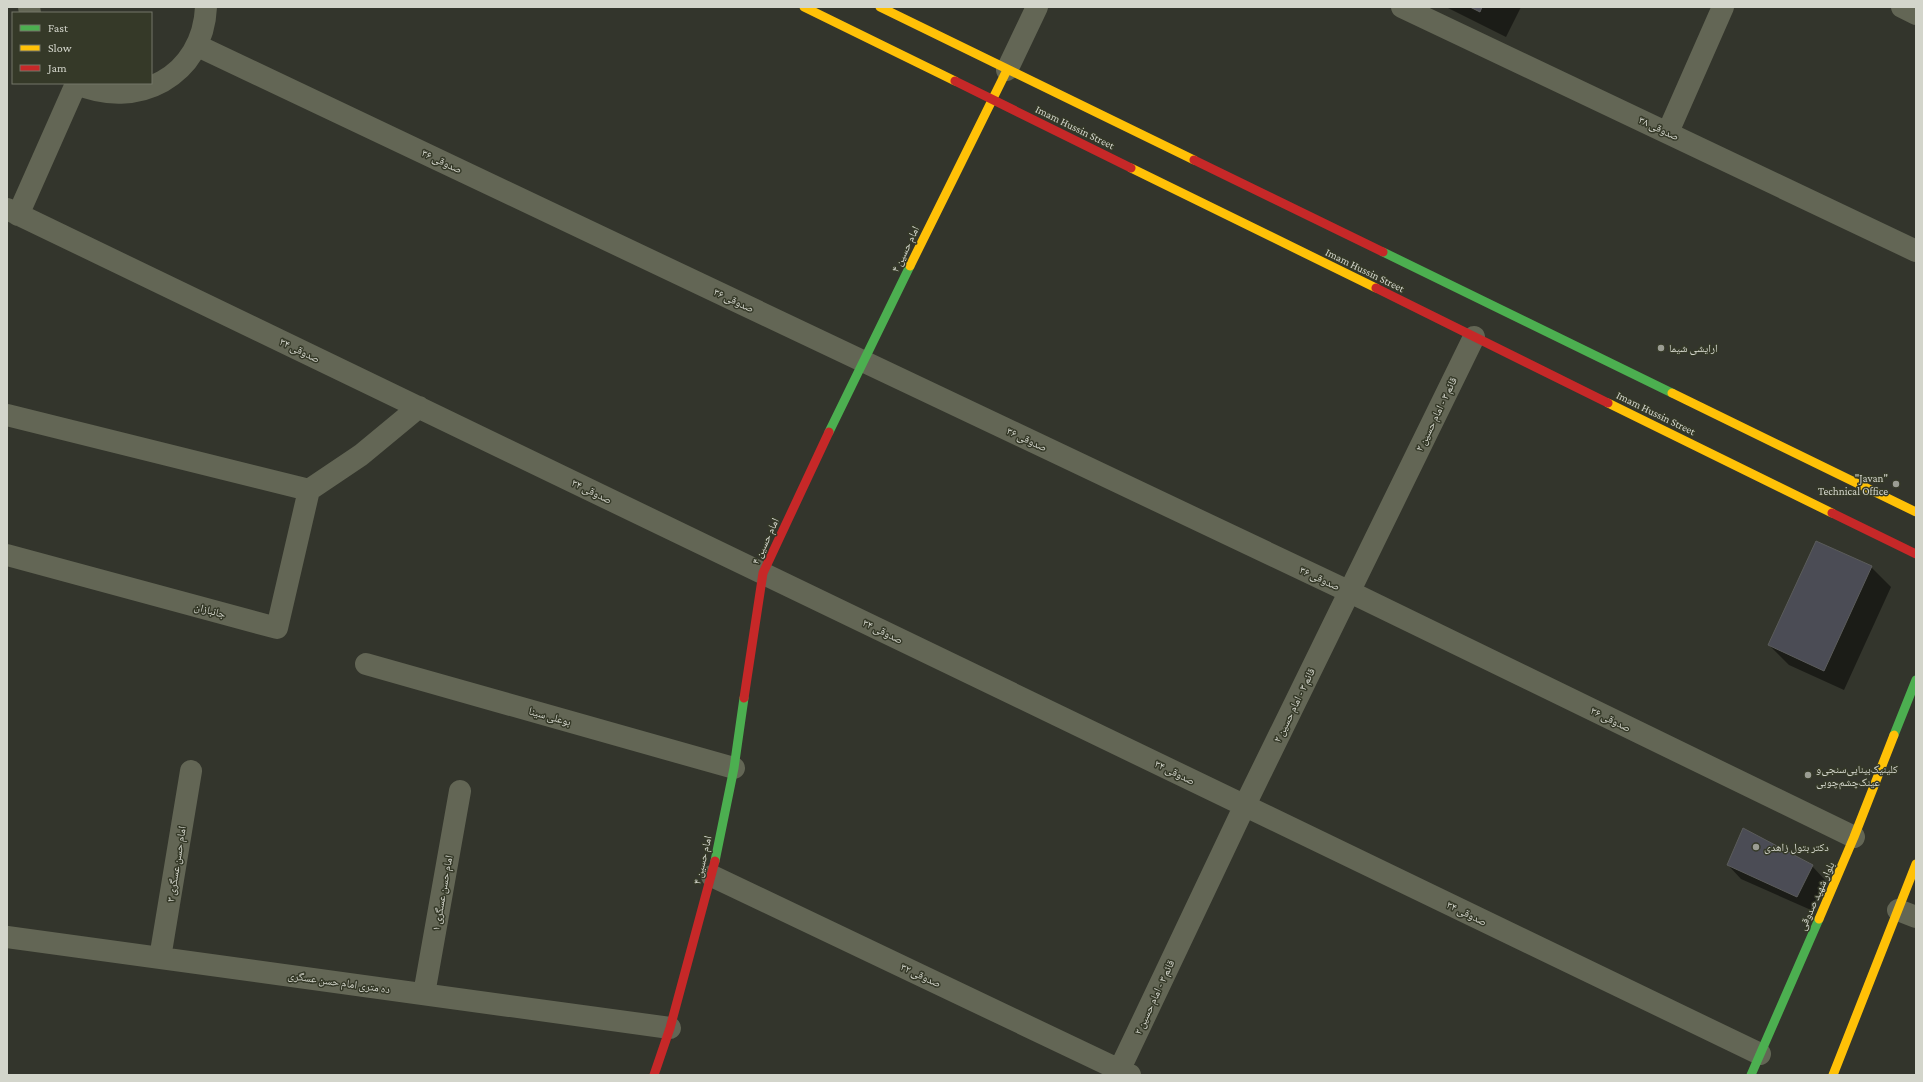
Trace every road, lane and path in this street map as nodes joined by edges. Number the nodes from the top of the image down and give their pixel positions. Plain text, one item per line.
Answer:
1 (206, 7) edge
2 (804, 7) edge
3 (880, 7) edge
4 (1037, 7) edge
5 (1402, 7) edge
6 (1723, 7) edge
7 (1902, 7) edge
8 (1916, 14) edge
9 (198, 46) junction
10 (1007, 70) junction
11 (76, 84) edge
12 (79, 84) edge
13 (992, 100) junction
14 (1668, 132) junction
15 (13, 212) edge
16 (1916, 251) edge
17 (1474, 337) junction
18 (864, 361) junction
19 (419, 407) junction
20 (7, 415) edge
21 (309, 490) junction
22 (1916, 512) edge
23 (1916, 554) edge
24 (7, 555) edge
25 (763, 573) junction
26 (1350, 592) junction
27 (366, 664) dead end
28 (1916, 680) edge
29 (734, 768) junction
30 (191, 771) dead end
31 (460, 792) dead end
32 (1245, 805) junction
33 (1854, 837) junction
34 (1916, 864) edge
35 (712, 876) junction
36 (1907, 913) edge
37 (7, 937) edge
38 (160, 958) junction
39 (424, 994) junction
40 (670, 1028) junction
41 (1760, 1054) junction
42 (1122, 1073) edge
43 (654, 1075) edge
44 (1751, 1075) edge
45 (1833, 1075) edge

1 - 9 street
2 - 13 main road, Imam Hussin Street
3 - 10 main road, Imam Hussin Street
4 - 10 street
5 - 14 street, صدوقی ۳۸
6 - 14 street
7 - 8 street
9 - 12 street
9 - 18 street, صدوقی ۳۶
10 - 13 main road, امام حسین ۴
10 - 22 main road, Imam Hussin Street
11 - 15 street
13 - 17 main road, Imam Hussin Street
13 - 18 main road, امام حسین ۴
14 - 16 street, صدوقی ۳۸
15 - 19 street, صدوقی ۳۴
17 - 23 main road, Imam Hussin Street
17 - 26 street, قائم ۳ - امام حسین ۲
18 - 25 main road, امام حسین ۴
18 - 26 street, صدوقی ۳۶
19 - 21 street
19 - 25 street, صدوقی ۳۴
20 - 21 street
21 - 24 street, جانبازان
25 - 29 main road, امام حسین ۴
25 - 32 street, صدوقی ۳۴
26 - 32 street, قائم ۳ - امام حسین ۲
26 - 33 street, صدوقی ۳۶
27 - 29 street, بوعلی سینا
28 - 33 main road, بلوار شهید صدوقی
29 - 35 main road, امام حسین ۴
30 - 38 street, امام حسن عسگری ۳
31 - 39 street, امام حسن عسگری ۱
32 - 41 street, صدوقی ۳۴
32 - 42 street, قائم ۳ - امام حسین ۲
33 - 41 main road, بلوار شهید صدوقی
34 - 36 main road
35 - 40 main road, امام حسین ۴
35 - 42 street, صدوقی ۳۲
36 - 45 main road
37 - 38 street, ده متری امام حسن عسگری
38 - 39 street, ده متری امام حسن عسگری
39 - 40 street, ده متری امام حسن عسگری
40 - 43 main road, امام حسین ۴
41 - 44 main road, بلوار شهید صدوقی

